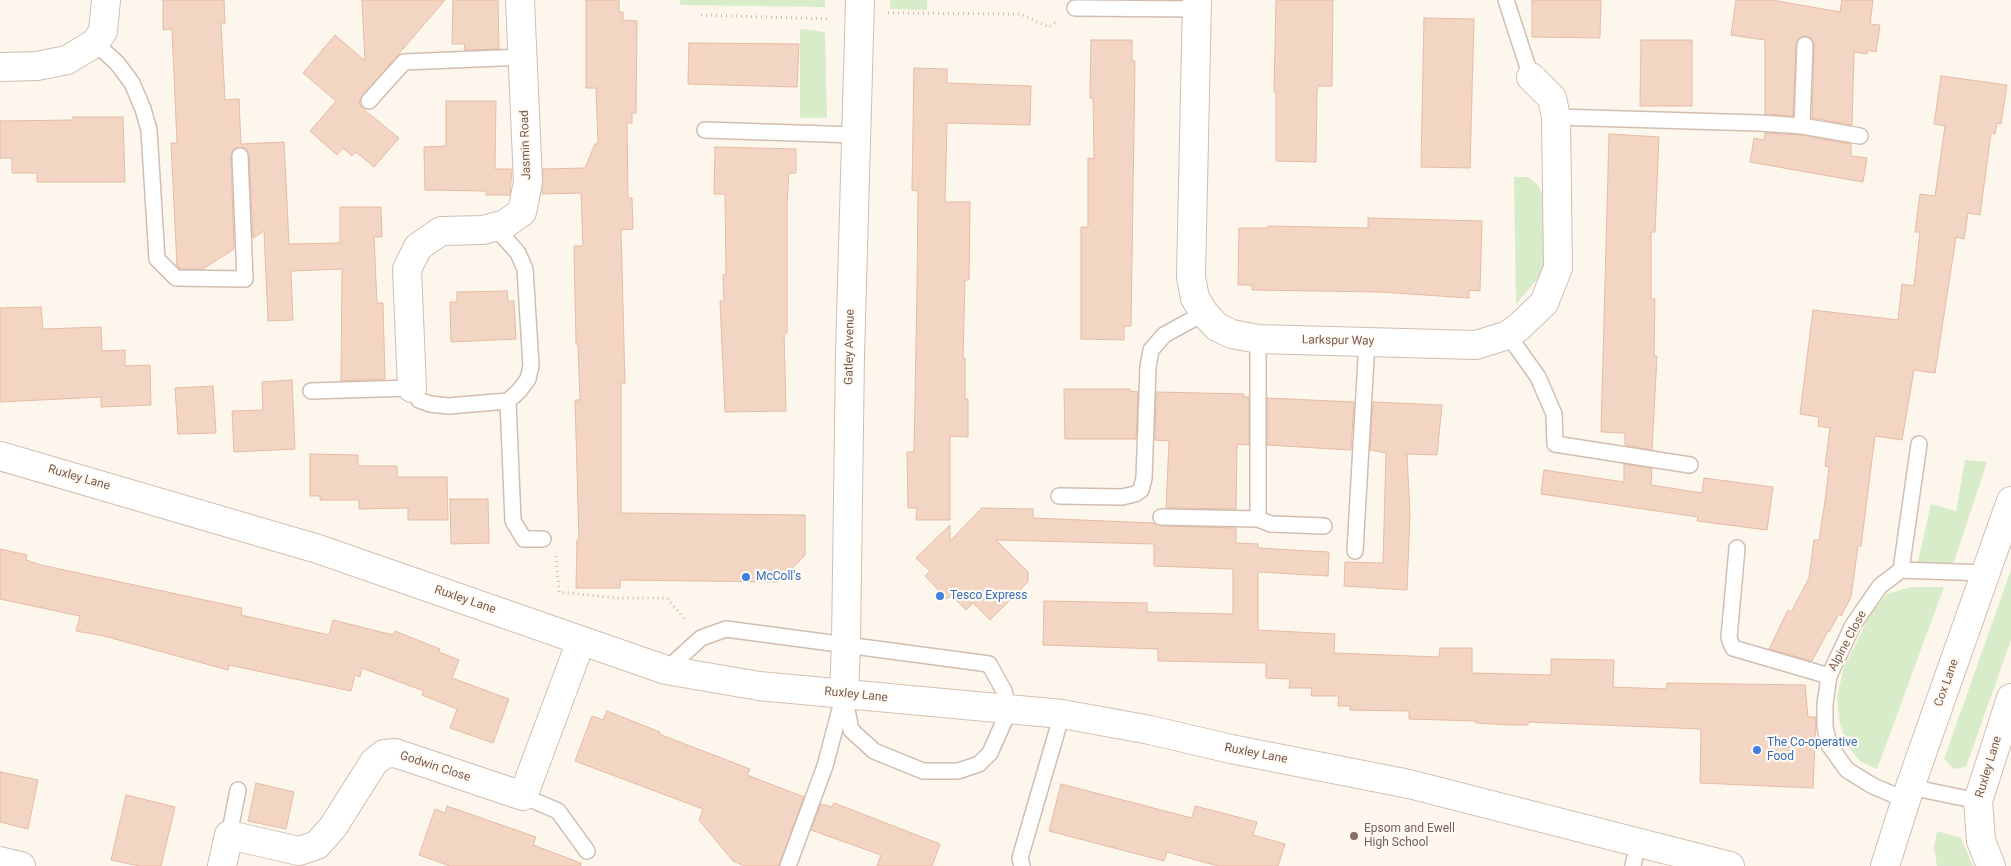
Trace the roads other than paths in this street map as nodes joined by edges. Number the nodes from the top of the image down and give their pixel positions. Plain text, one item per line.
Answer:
1 (106, 0) edge
2 (520, 0) edge
3 (1506, 0) edge
4 (1197, 4) edge
5 (1075, 8) road end
6 (859, 11) edge
7 (95, 43) junction
8 (1805, 45) dead end
9 (523, 57) junction
10 (0, 67) edge
11 (1531, 77) joint
12 (369, 101) dead end
13 (1556, 117) junction
14 (1802, 126) junction
15 (705, 130) dead end
16 (856, 135) junction
17 (1860, 136) dead end
18 (240, 156) dead end
19 (495, 226) junction
20 (1204, 312) junction
21 (1508, 335) junction
22 (1258, 339) junction
23 (1367, 342) junction
24 (412, 388) junction
25 (311, 391) dead end
26 (508, 401) junction
27 (1919, 444) dead end
28 (0, 456) edge
29 (1690, 465) dead end
30 (1059, 496) dead end
31 (2011, 501) edge
32 (1161, 517) dead end
33 (1258, 519) junction
34 (1324, 526) dead end
35 (543, 539) road end
36 (1738, 548) dead end
37 (1355, 551) dead end
38 (1901, 570) junction
39 (1986, 573) junction
40 (581, 641) junction
41 (846, 644) junction
42 (666, 670) junction
43 (1829, 676) junction
44 (844, 694) junction
45 (2011, 698) edge
46 (1009, 710) junction
47 (1062, 714) junction
48 (238, 790) dead end
49 (1908, 794) junction
50 (524, 796) junction
51 (1978, 801) junction
52 (229, 835) junction
53 (587, 851) dead end
54 (1636, 854) edge
55 (0, 861) edge
56 (21, 866) edge
57 (222, 866) edge
58 (788, 866) edge
59 (1022, 866) edge
60 (1730, 866) edge
61 (1885, 866) edge
62 (1991, 866) edge

1 - 7 street
2 - 9 street, Jasmin Road
3 - 11 lane
4 - 5 lane
4 - 20 street, Larkspur Way
6 - 16 street, Gatley Avenue
7 - 10 street
7 - 18 lane
8 - 14 lane
9 - 12 lane
9 - 19 street, Jasmin Road
11 - 13 street, Larkspur Way
13 - 14 lane
13 - 21 street, Larkspur Way
14 - 17 lane
15 - 16 lane
16 - 41 street, Gatley Avenue
19 - 24 street, Jasmin Road
19 - 26 lane
20 - 22 street, Larkspur Way
20 - 30 lane
21 - 23 street, Larkspur Way
21 - 29 lane
22 - 23 street, Larkspur Way
22 - 33 lane
23 - 37 lane
24 - 25 lane
24 - 26 lane
26 - 35 lane
27 - 38 lane
28 - 40 street, Ruxley Lane
31 - 39 street, Cox Lane
32 - 33 lane
33 - 34 lane
36 - 43 lane
38 - 39 lane
38 - 43 lane, Alpine Close
39 - 49 street, Cox Lane
40 - 42 street, Ruxley Lane
40 - 50 street
41 - 42 lane
41 - 44 street, Gatley Avenue
41 - 46 lane
42 - 44 street, Ruxley Lane
43 - 49 lane, Alpine Close
44 - 46 street, Ruxley Lane
44 - 46 lane
44 - 58 lane
45 - 51 street, Ruxley Lane
46 - 47 street, Ruxley Lane
47 - 54 street, Ruxley Lane
47 - 59 lane
48 - 52 lane
49 - 51 lane, Alpine Close
49 - 61 street, Cox Lane
50 - 52 street, Godwin Close
50 - 53 lane
51 - 62 street, Ruxley Lane
52 - 57 street
54 - 60 street, Ruxley Lane
55 - 56 street

